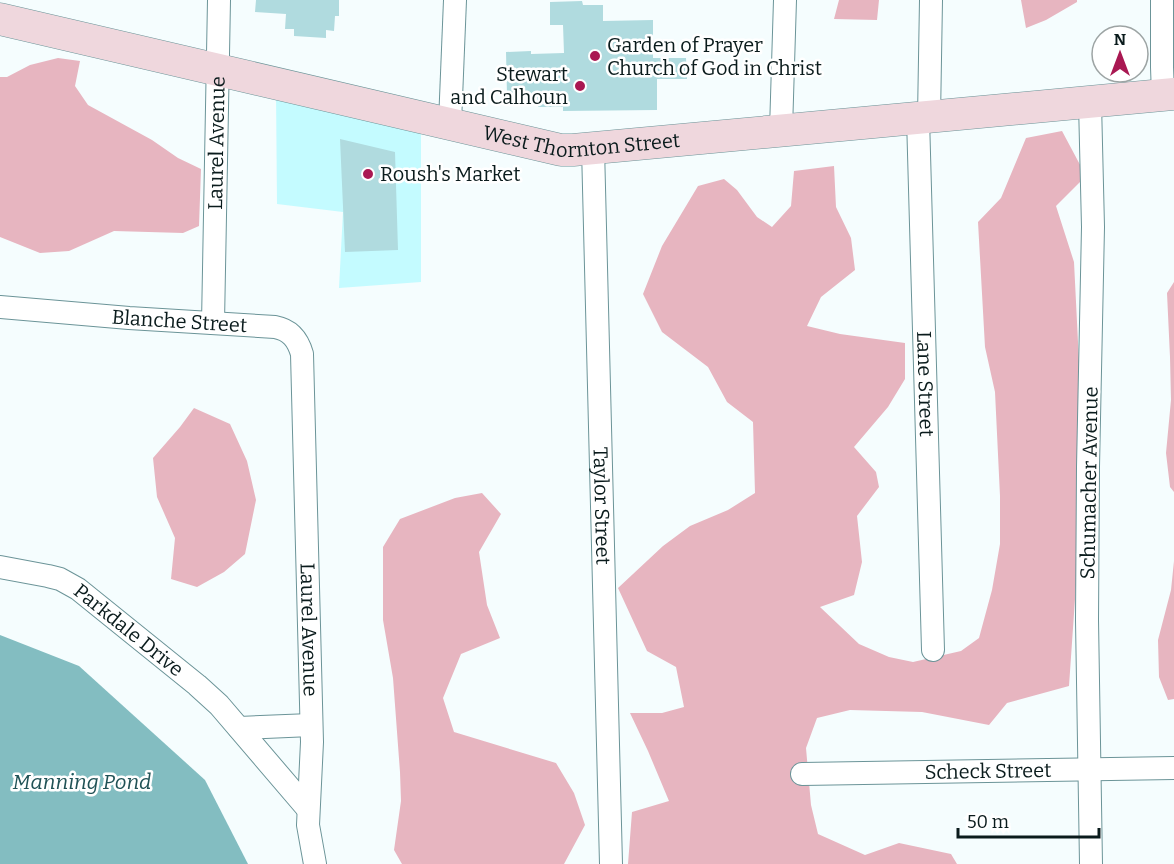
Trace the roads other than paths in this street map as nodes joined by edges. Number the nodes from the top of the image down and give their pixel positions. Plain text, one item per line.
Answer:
1 (219, 0) edge
2 (455, 0) edge
3 (786, 0) edge
4 (931, 0) edge
5 (1162, 0) edge
6 (0, 19) edge
7 (218, 69) junction
8 (1169, 95) edge
9 (1090, 103) junction
10 (923, 117) junction
11 (450, 123) junction
12 (781, 130) junction
13 (593, 148) junction
14 (0, 307) edge
15 (213, 322) junction
16 (303, 397) joint
17 (0, 567) edge
18 (933, 650) dead end
19 (311, 725) junction
20 (239, 728) junction
21 (1174, 768) edge
22 (1089, 770) junction
23 (802, 774) dead end
24 (307, 808) junction
25 (315, 864) edge
26 (611, 864) edge
27 (1091, 864) edge

1 - 7 street, Laurel Avenue
2 - 11 street
3 - 12 street
4 - 10 street, Lane Street
5 - 8 street
6 - 7 main road, West Thornton Street
7 - 11 main road, West Thornton Street
7 - 15 street, Laurel Avenue
8 - 9 main road, West Thornton Street
9 - 10 main road, West Thornton Street
9 - 22 street, Schumacher Avenue
10 - 12 main road, West Thornton Street
10 - 18 street, Lane Street
11 - 13 main road, West Thornton Street
12 - 13 main road, West Thornton Street
13 - 26 street, Taylor Street
14 - 15 street, Blanche Street
15 - 16 street, Blanche Street
16 - 19 street, Laurel Avenue
17 - 20 street, Parkdale Drive
19 - 20 street
19 - 24 street, Laurel Avenue
20 - 24 street, Parkdale Drive
21 - 22 street, Scheck Street
22 - 23 street, Scheck Street
22 - 27 street, Schumacher Avenue
24 - 25 street, Laurel Avenue

